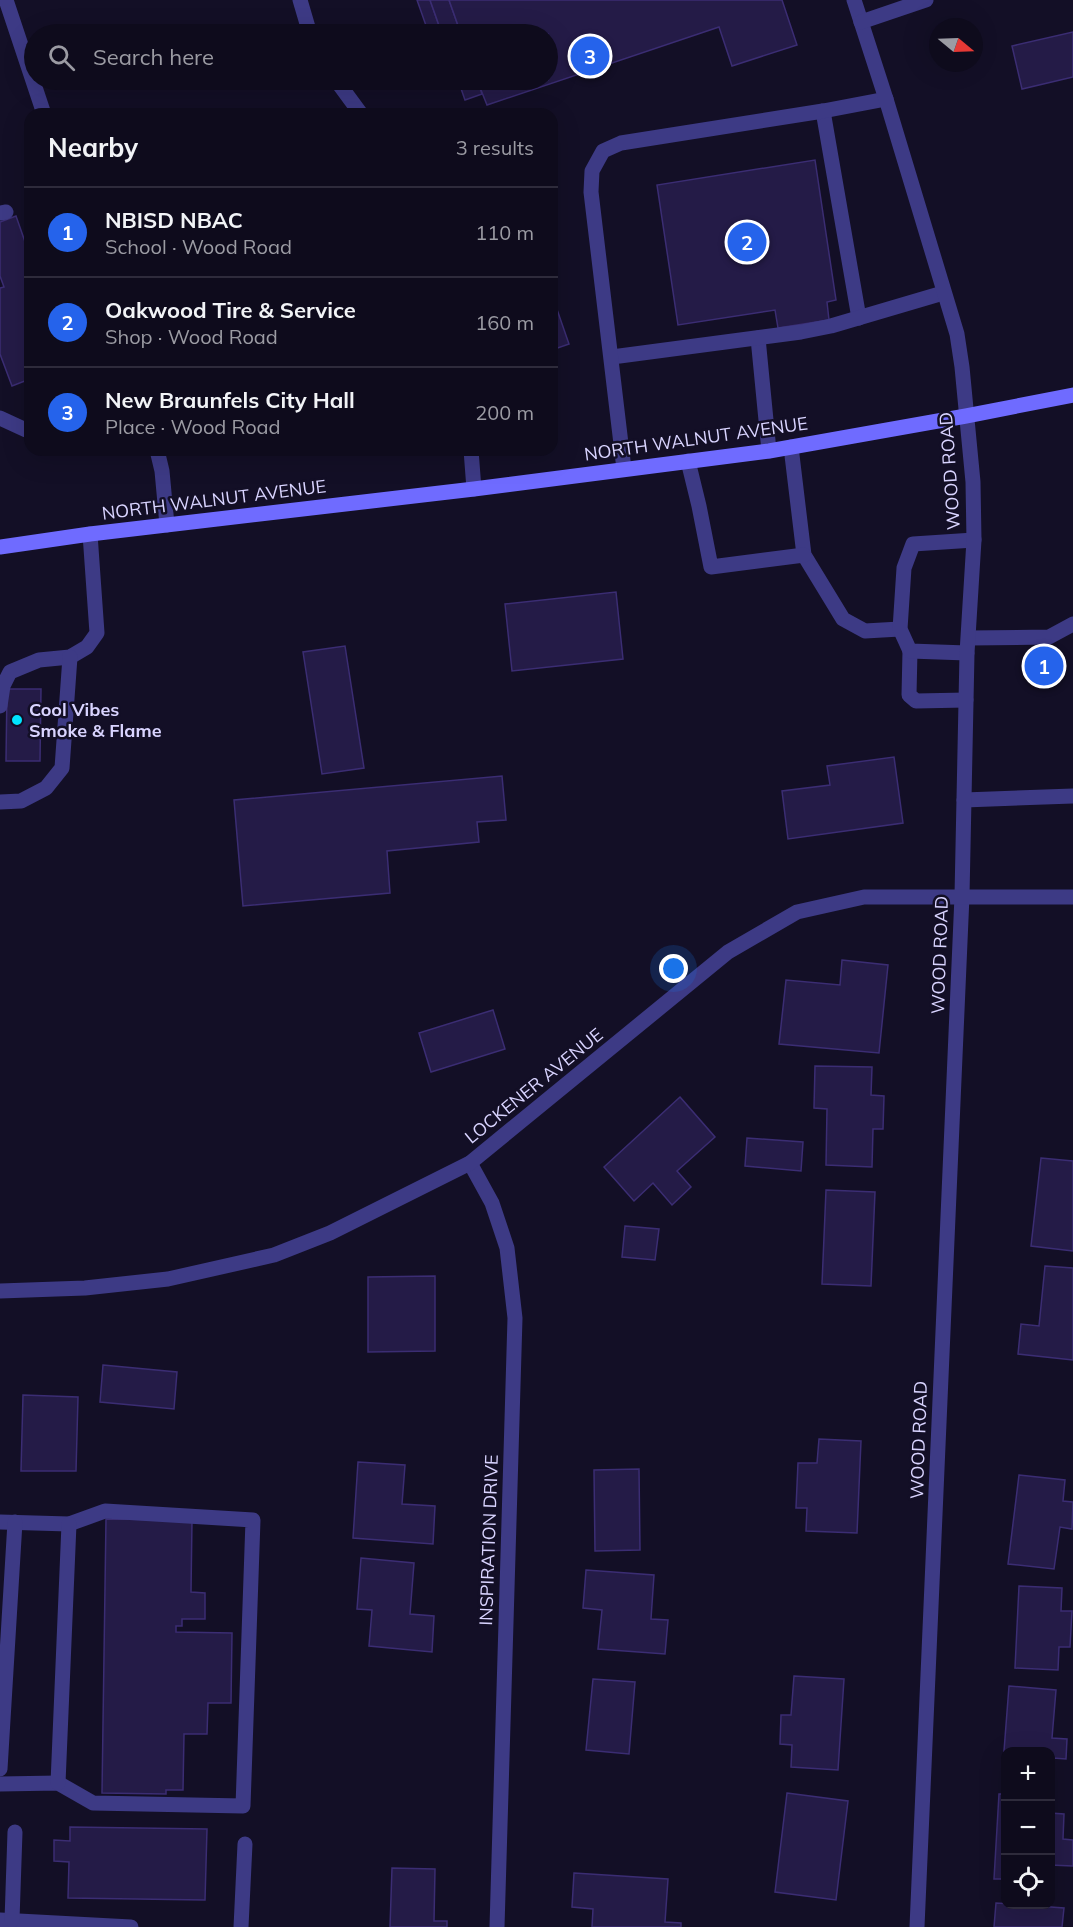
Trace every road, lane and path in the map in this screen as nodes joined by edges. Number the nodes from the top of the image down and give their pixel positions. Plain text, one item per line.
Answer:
1 (6, 0) edge
2 (300, 0) edge
3 (854, 0) edge
4 (926, 0) edge
5 (861, 22) junction
6 (307, 24) edge
7 (24, 54) edge
8 (36, 90) edge
9 (343, 90) edge
10 (886, 99) junction
11 (42, 108) edge
12 (357, 108) edge
13 (823, 111) junction
14 (944, 293) junction
15 (859, 318) junction
16 (758, 338) junction
17 (612, 357) junction
18 (1073, 395) edge
19 (966, 416) junction
20 (0, 418) edge
21 (24, 429) edge
22 (791, 447) junction
23 (769, 451) junction
24 (158, 456) edge
25 (471, 456) edge
26 (688, 461) junction
27 (624, 468) junction
28 (474, 489) junction
29 (167, 525) junction
30 (90, 534) junction
31 (974, 540) junction
32 (0, 547) edge
33 (804, 555) junction
34 (1073, 624) edge
35 (900, 629) junction
36 (968, 645) junction
37 (910, 651) junction
38 (70, 657) junction
39 (966, 700) junction
40 (0, 706) edge
41 (1073, 796) edge
42 (964, 800) junction
43 (0, 802) edge
44 (962, 896) junction
45 (1073, 897) edge
46 (470, 1163) junction
47 (0, 1291) edge
48 (8, 1522) edge
49 (69, 1524) junction
50 (0, 1769) edge
51 (58, 1783) junction
52 (0, 1784) edge
53 (15, 1832) dead end
54 (245, 1844) dead end
55 (6, 1920) edge
56 (131, 1927) edge
57 (241, 1927) edge
58 (497, 1927) edge
59 (917, 1927) edge

1 - 7 street
2 - 6 street
3 - 5 street, WOOD ROAD
4 - 5 street
5 - 10 street, WOOD ROAD
8 - 11 street
9 - 12 street
10 - 13 street
10 - 14 street, WOOD ROAD
13 - 15 street
13 - 17 street
14 - 15 street
14 - 19 street, WOOD ROAD
15 - 16 street
16 - 17 street
16 - 23 street
17 - 27 street
18 - 19 main road, NORTH WALNUT AVENUE
19 - 22 main road, NORTH WALNUT AVENUE
19 - 31 street, WOOD ROAD
20 - 21 street
22 - 23 main road, NORTH WALNUT AVENUE
22 - 33 street
23 - 26 main road, NORTH WALNUT AVENUE
24 - 29 street
25 - 28 street
26 - 27 main road, NORTH WALNUT AVENUE
26 - 33 street
27 - 28 main road, NORTH WALNUT AVENUE
28 - 29 main road, NORTH WALNUT AVENUE
29 - 30 main road, NORTH WALNUT AVENUE
30 - 32 main road, NORTH WALNUT AVENUE
30 - 38 street
31 - 35 street
31 - 36 street, WOOD ROAD
33 - 35 street
34 - 36 street
35 - 37 street
36 - 37 street
36 - 39 street, WOOD ROAD
37 - 39 street
38 - 40 street
38 - 43 street
39 - 42 street, WOOD ROAD
41 - 42 street
42 - 44 street, WOOD ROAD
44 - 45 street, LOCKENER AVENUE
44 - 46 street, LOCKENER AVENUE
44 - 59 street, WOOD ROAD
46 - 47 street, LOCKENER AVENUE
46 - 58 street, INSPIRATION DRIVE
48 - 49 street
48 - 50 street
49 - 51 street
49 - 51 street
51 - 52 street
53 - 55 street
54 - 57 street
55 - 56 street

